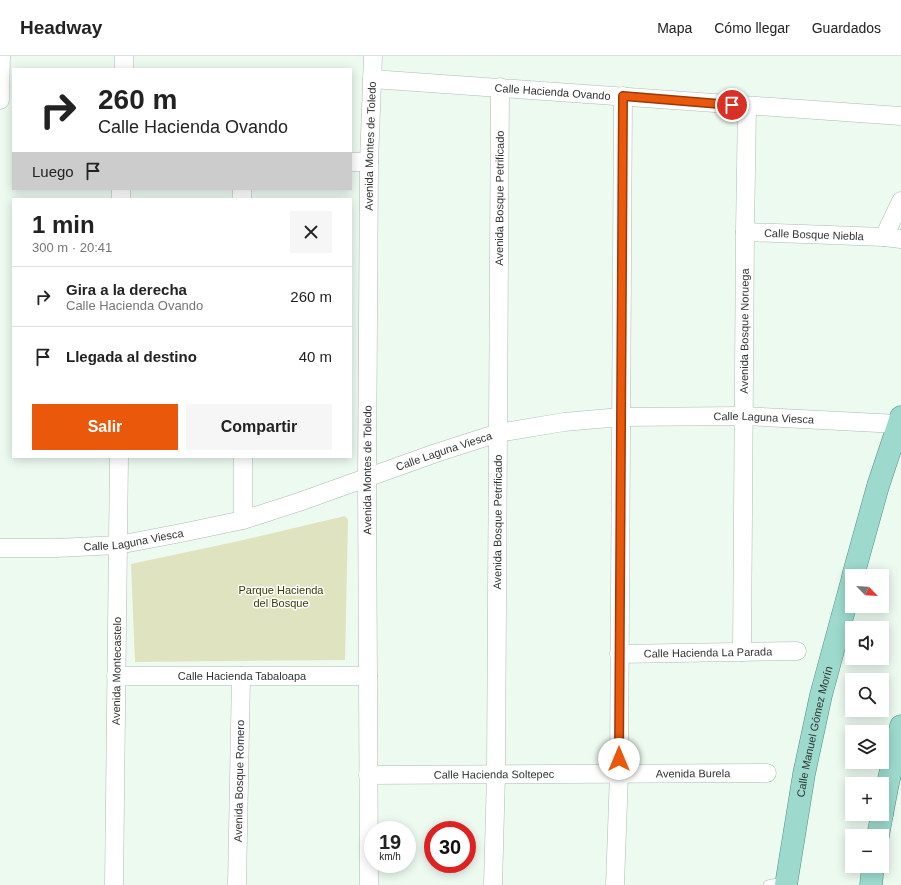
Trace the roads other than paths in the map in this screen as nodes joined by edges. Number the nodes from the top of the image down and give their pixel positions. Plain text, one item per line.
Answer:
1 (1, 56) edge
2 (124, 56) edge
3 (373, 56) edge
4 (124, 68) edge
5 (372, 79) junction
6 (500, 87) junction
7 (623, 96) junction
8 (0, 100) edge
9 (748, 106) junction
10 (901, 116) edge
11 (360, 162) edge
12 (901, 201) edge
13 (744, 232) junction
14 (893, 238) edge
15 (744, 416) junction
16 (621, 417) junction
17 (900, 421) edge
18 (498, 433) junction
19 (119, 458) edge
20 (243, 458) edge
21 (367, 479) junction
22 (243, 520) junction
23 (118, 545) junction
24 (0, 548) edge
25 (855, 569) edge
26 (845, 607) edge
27 (797, 651) dead end
28 (742, 652) junction
29 (619, 654) junction
30 (116, 676) junction
31 (241, 676) junction
32 (368, 676) junction
33 (901, 726) edge
34 (767, 773) dead end
35 (496, 774) junction
36 (619, 774) junction
37 (368, 775) junction
38 (889, 779) edge
39 (872, 873) edge
40 (780, 884) edge
41 (114, 885) edge
42 (237, 885) edge
43 (369, 885) edge
44 (492, 885) edge
45 (615, 885) edge
46 (871, 885) edge

1 - 8 street
2 - 4 street
3 - 5 street, Avenida Montes de Toledo
5 - 6 street, Calle Hacienda Ovando
5 - 11 street, Avenida Montes de Toledo
6 - 7 street, Calle Hacienda Ovando
6 - 18 street, Avenida Bosque Petrificado
7 - 9 street, Calle Hacienda Ovando
7 - 16 street
9 - 10 street, Calle Hacienda Ovando
9 - 13 street, Avenida Bosque Noruega
11 - 21 street, Avenida Montes de Toledo
12 - 14 street
13 - 14 street, Calle Bosque Niebla
13 - 15 street, Avenida Bosque Noruega
15 - 16 street, Calle Laguna Viesca
15 - 17 street, Calle Laguna Viesca
15 - 28 street, Avenida Bosque Noruega
16 - 18 street, Calle Laguna Viesca
16 - 29 street
17 - 25 main road
18 - 21 street, Calle Laguna Viesca
18 - 35 street, Avenida Bosque Petrificado
19 - 23 street, Avenida Montecastelo
20 - 22 street
21 - 22 street, Calle Laguna Viesca
21 - 32 street, Avenida Montes de Toledo
22 - 23 street, Calle Laguna Viesca
23 - 24 street, Calle Laguna Viesca
23 - 30 street, Avenida Montecastelo
26 - 40 main road, Calle Manuel Gómez Morín
27 - 28 street, Calle Hacienda La Parada
28 - 29 street, Calle Hacienda La Parada
29 - 36 street
30 - 31 street, Calle Hacienda Tabaloapa
30 - 41 street, Avenida Montecastelo
31 - 32 street, Calle Hacienda Tabaloapa
31 - 42 street, Avenida Bosque Romero
32 - 37 street, Avenida Montes de Toledo
33 - 38 main road
34 - 36 street, Avenida Burela
35 - 36 street, Calle Hacienda Soltepec
35 - 37 street, Calle Hacienda Soltepec
35 - 44 street, Avenida Bosque Petrificado
36 - 45 street
37 - 43 street, Avenida Montes de Toledo
39 - 46 main road

